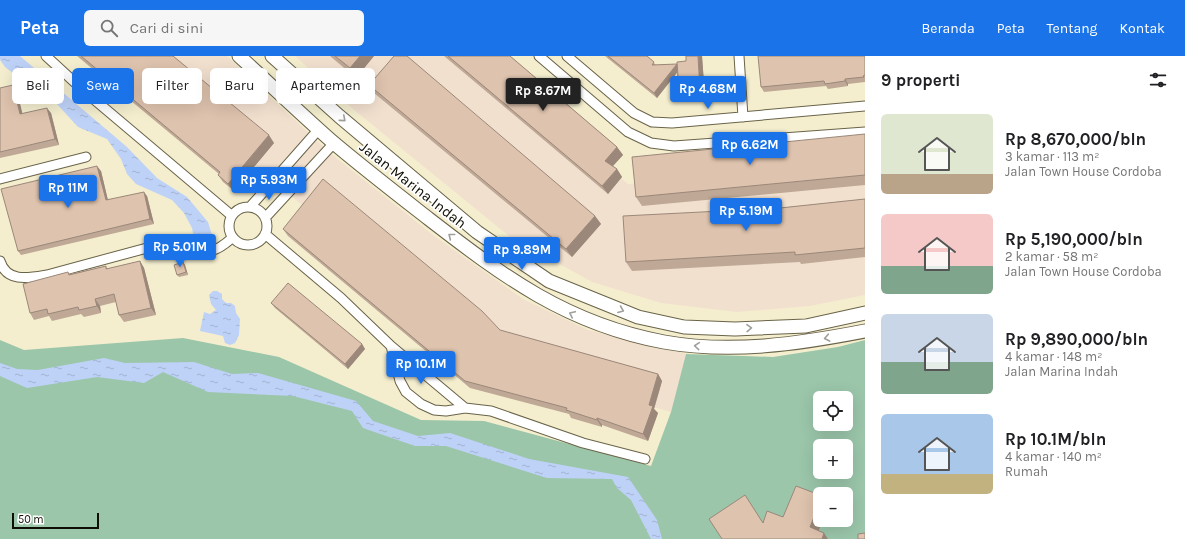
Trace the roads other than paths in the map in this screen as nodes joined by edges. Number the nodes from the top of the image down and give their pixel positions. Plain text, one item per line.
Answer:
1 (46, 56) edge
2 (239, 56) edge
3 (272, 56) edge
4 (539, 56) edge
5 (566, 56) edge
6 (739, 56) edge
7 (865, 106) edge
8 (743, 117) junction
9 (319, 129) junction
10 (865, 132) edge
11 (334, 143) junction
12 (86, 158) dead end
13 (0, 179) edge
14 (250, 206) junction
15 (231, 215) junction
16 (265, 218) junction
17 (265, 234) junction
18 (232, 238) junction
19 (0, 261) edge
20 (865, 313) edge
21 (865, 331) edge
22 (391, 346) junction
23 (465, 408) junction
24 (645, 459) dead end

1 - 15 street
2 - 9 main road, Jalan Marina Indah
3 -> 20 main road, Jalan Marina Indah
4 - 10 street
5 - 8 street
6 - 8 street
7 - 8 street
9 - 11 main road, Jalan Marina Indah
9 - 14 street
11 - 16 street
21 -> 11 main road, Jalan Marina Indah
12 - 13 street
14 - 15 street
14 - 16 street
15 - 18 street
16 - 17 street
17 - 18 street
17 - 22 street
18 - 19 street
22 - 23 street
22 - 23 street
23 - 24 street

